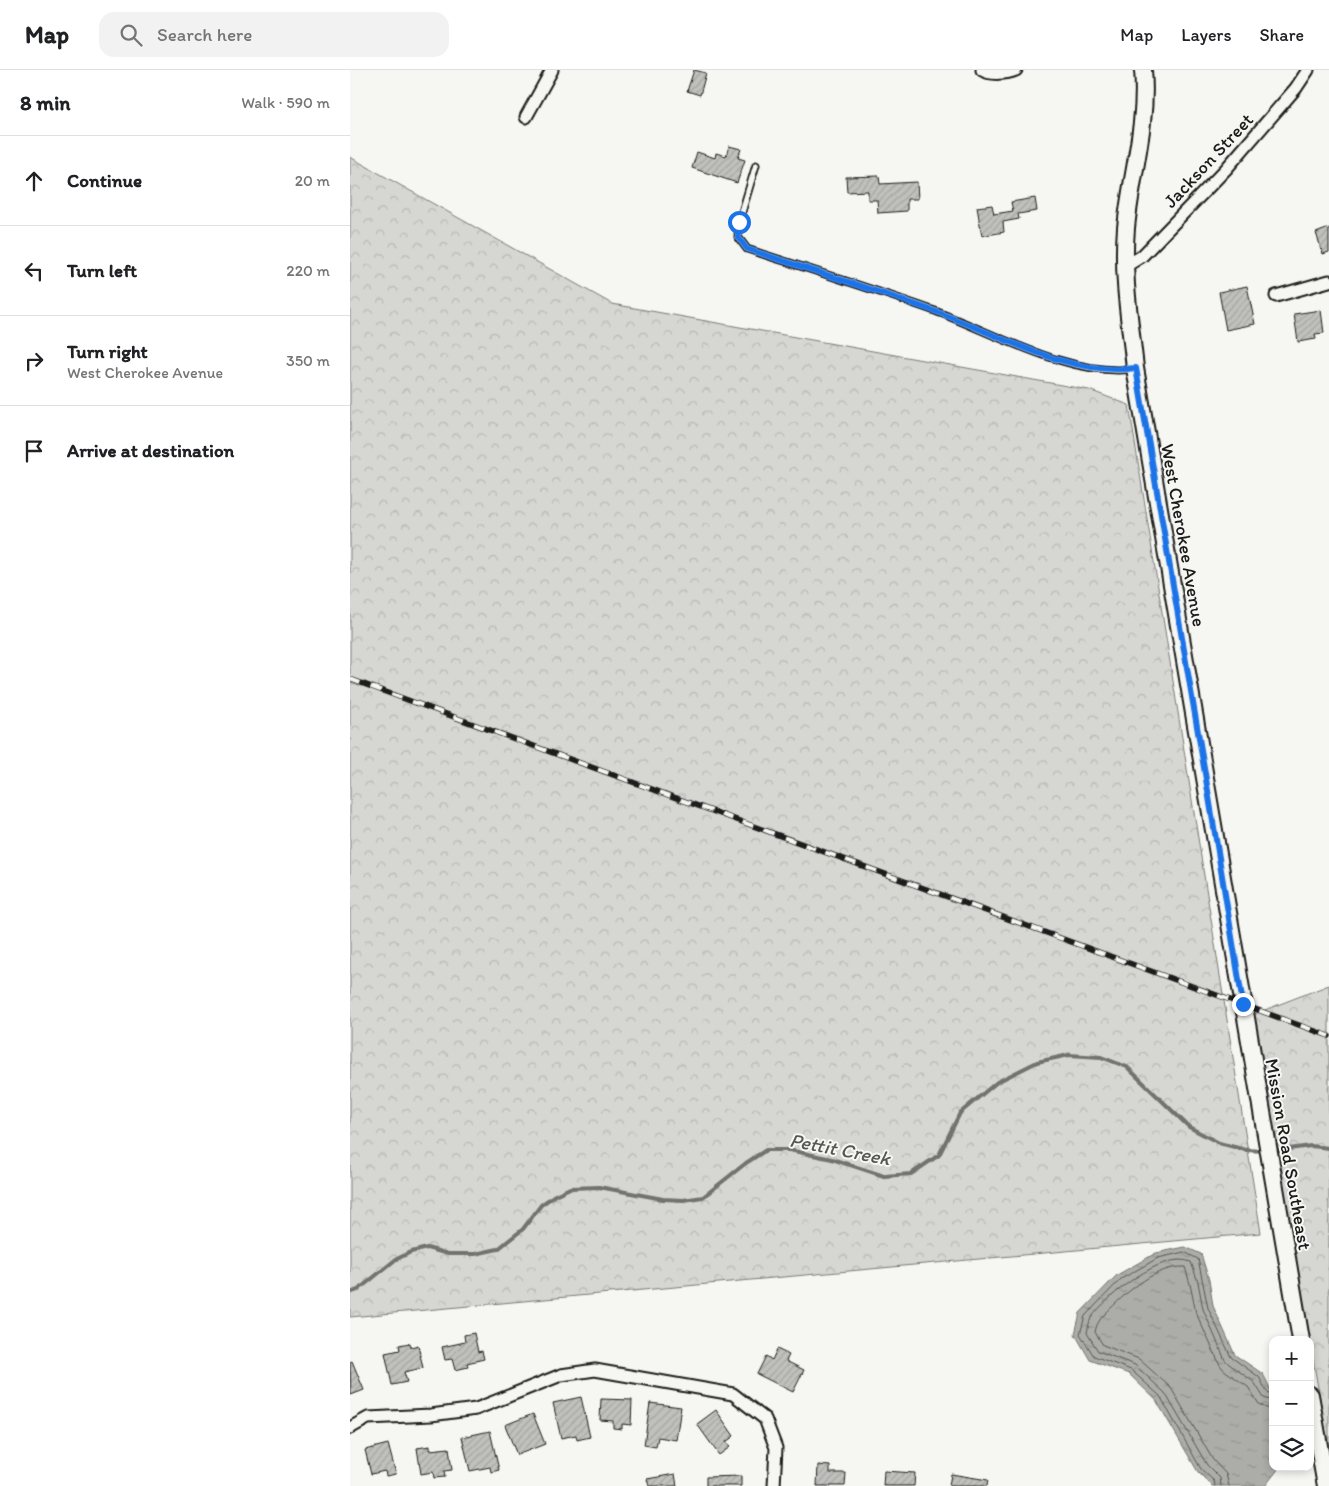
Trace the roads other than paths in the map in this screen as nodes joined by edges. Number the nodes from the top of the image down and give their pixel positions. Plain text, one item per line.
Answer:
1 (552, 70) edge
2 (982, 70) edge
3 (1016, 70) edge
4 (1143, 70) edge
5 (1308, 70) edge
6 (526, 117) dead end
7 (756, 166) dead end
8 (1126, 266) junction
9 (1329, 281) edge
10 (1276, 296) dead end
11 (1136, 368) junction
12 (1243, 1004) joint
13 (1300, 1336) edge
14 (1314, 1418) edge
15 (350, 1428) edge
16 (774, 1486) edge
17 (1326, 1486) edge

1 - 6 street
2 - 3 street
4 - 8 main road, West Cherokee Avenue
5 - 8 street, Jackson Street
7 - 11 lane
8 - 11 main road, West Cherokee Avenue
9 - 10 street
11 - 12 main road, West Cherokee Avenue
12 - 13 main road, Mission Road Southeast
14 - 17 main road
15 - 16 street

